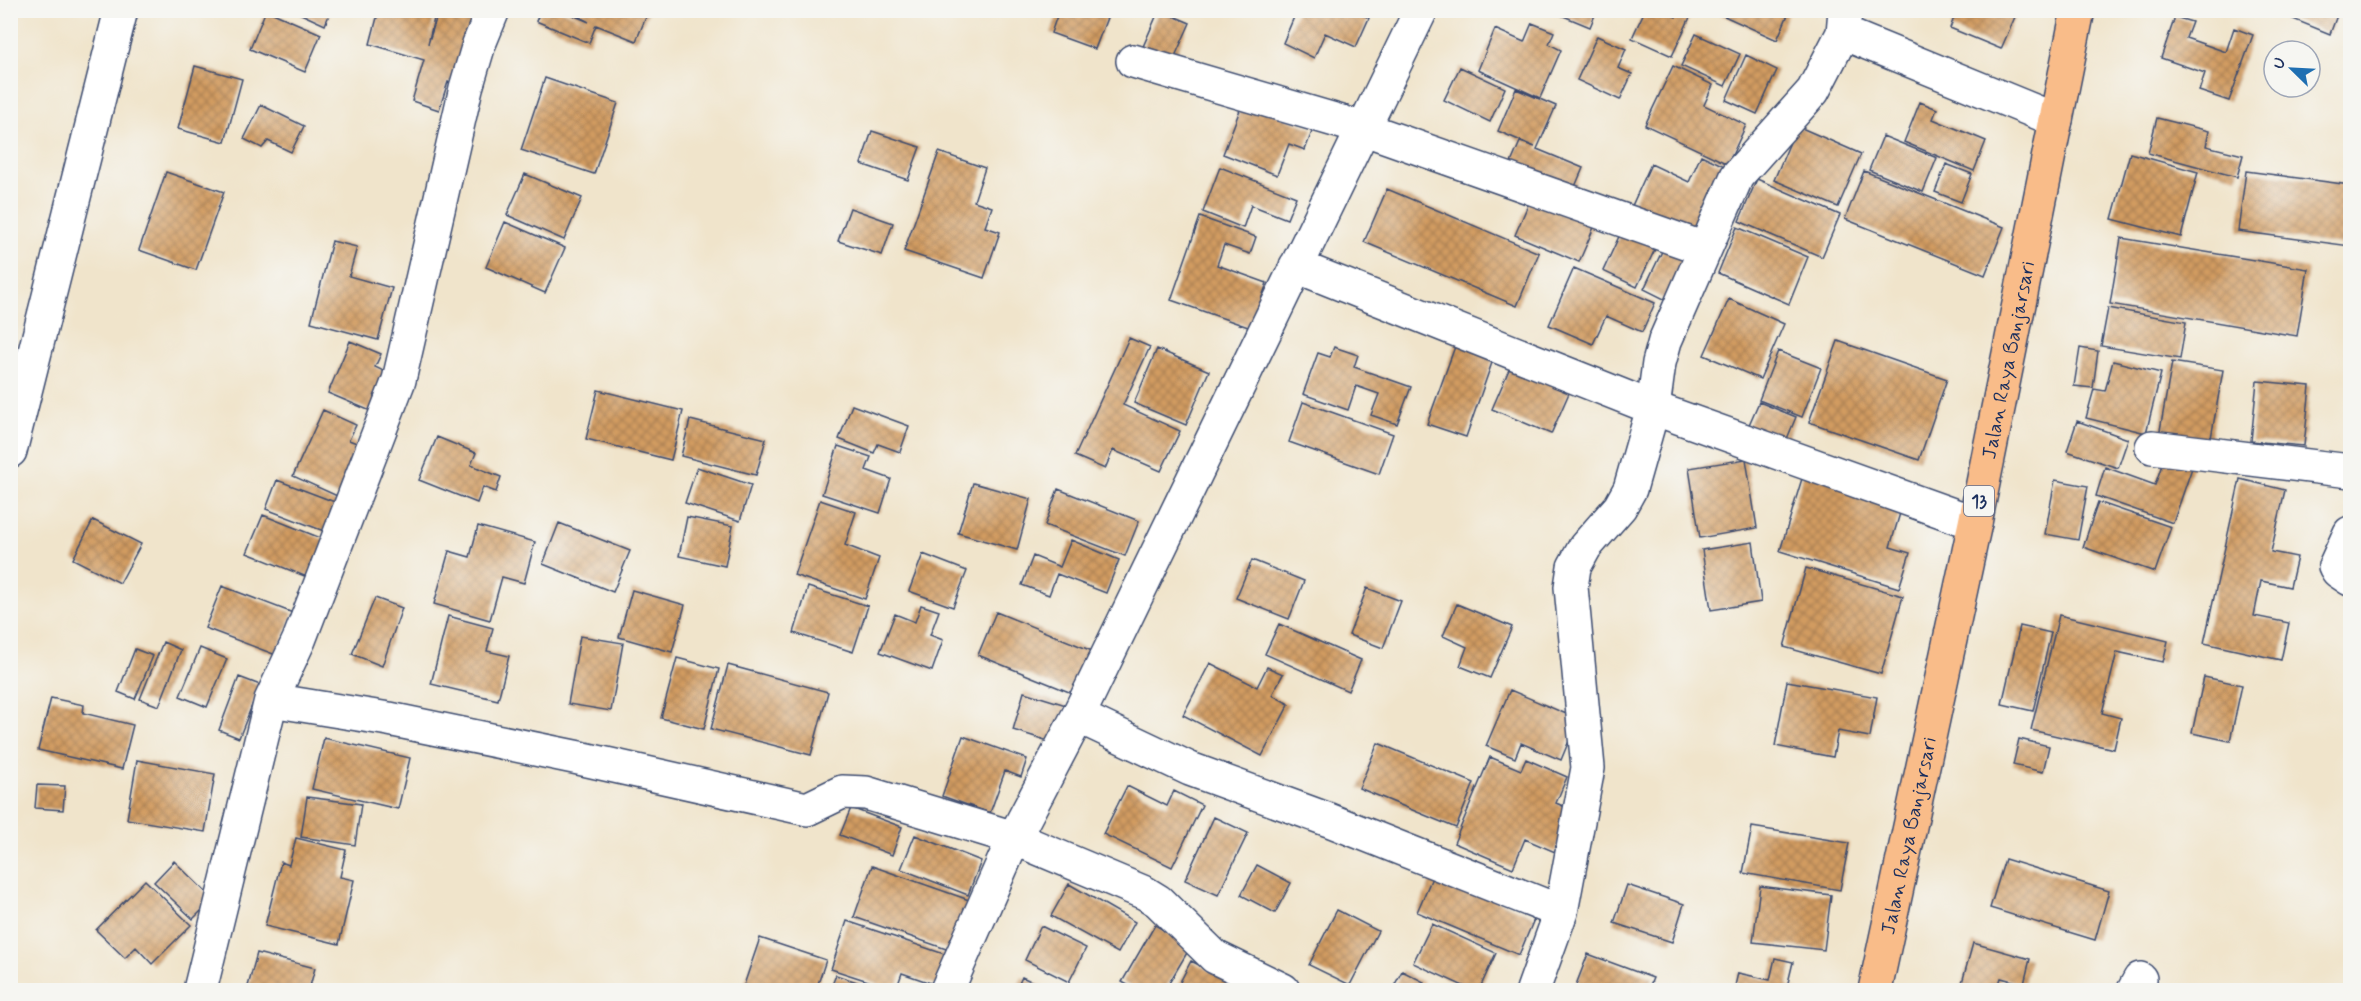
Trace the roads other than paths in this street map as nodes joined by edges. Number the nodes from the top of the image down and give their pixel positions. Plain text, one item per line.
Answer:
1 (121, 10) edge
2 (493, 10) edge
3 (1421, 10) edge
4 (2078, 10) edge
5 (1844, 22) edge
6 (1134, 61) dead end
7 (2056, 120) junction
8 (1362, 128) junction
9 (1705, 249) junction
10 (1296, 266) junction
11 (1653, 408) junction
12 (2152, 447) dead end
13 (10, 451) edge
14 (2350, 471) edge
15 (1975, 523) junction
16 (2350, 533) edge
17 (2347, 577) edge
18 (271, 700) junction
19 (1078, 716) junction
20 (1014, 838) junction
21 (1561, 912) junction
22 (200, 990) edge
23 (947, 990) edge
24 (1283, 990) edge
25 (1533, 990) edge
26 (1875, 990) edge

1 - 13 street
2 - 18 street
3 - 8 street
4 - 7 highway, Jalan Raya Banjarsari / 13
5 - 7 street
5 - 9 street
6 - 8 street
7 - 15 highway, Jalan Raya Banjarsari / 13
8 - 9 street
8 - 10 street
9 - 11 street
10 - 11 street
10 - 19 street
11 - 15 street
11 - 21 street
12 - 14 street
15 - 26 highway, Jalan Raya Banjarsari / 13
16 - 17 street
18 - 20 street
18 - 22 street
19 - 20 street
19 - 21 street
20 - 23 street
20 - 24 street
21 - 25 street

